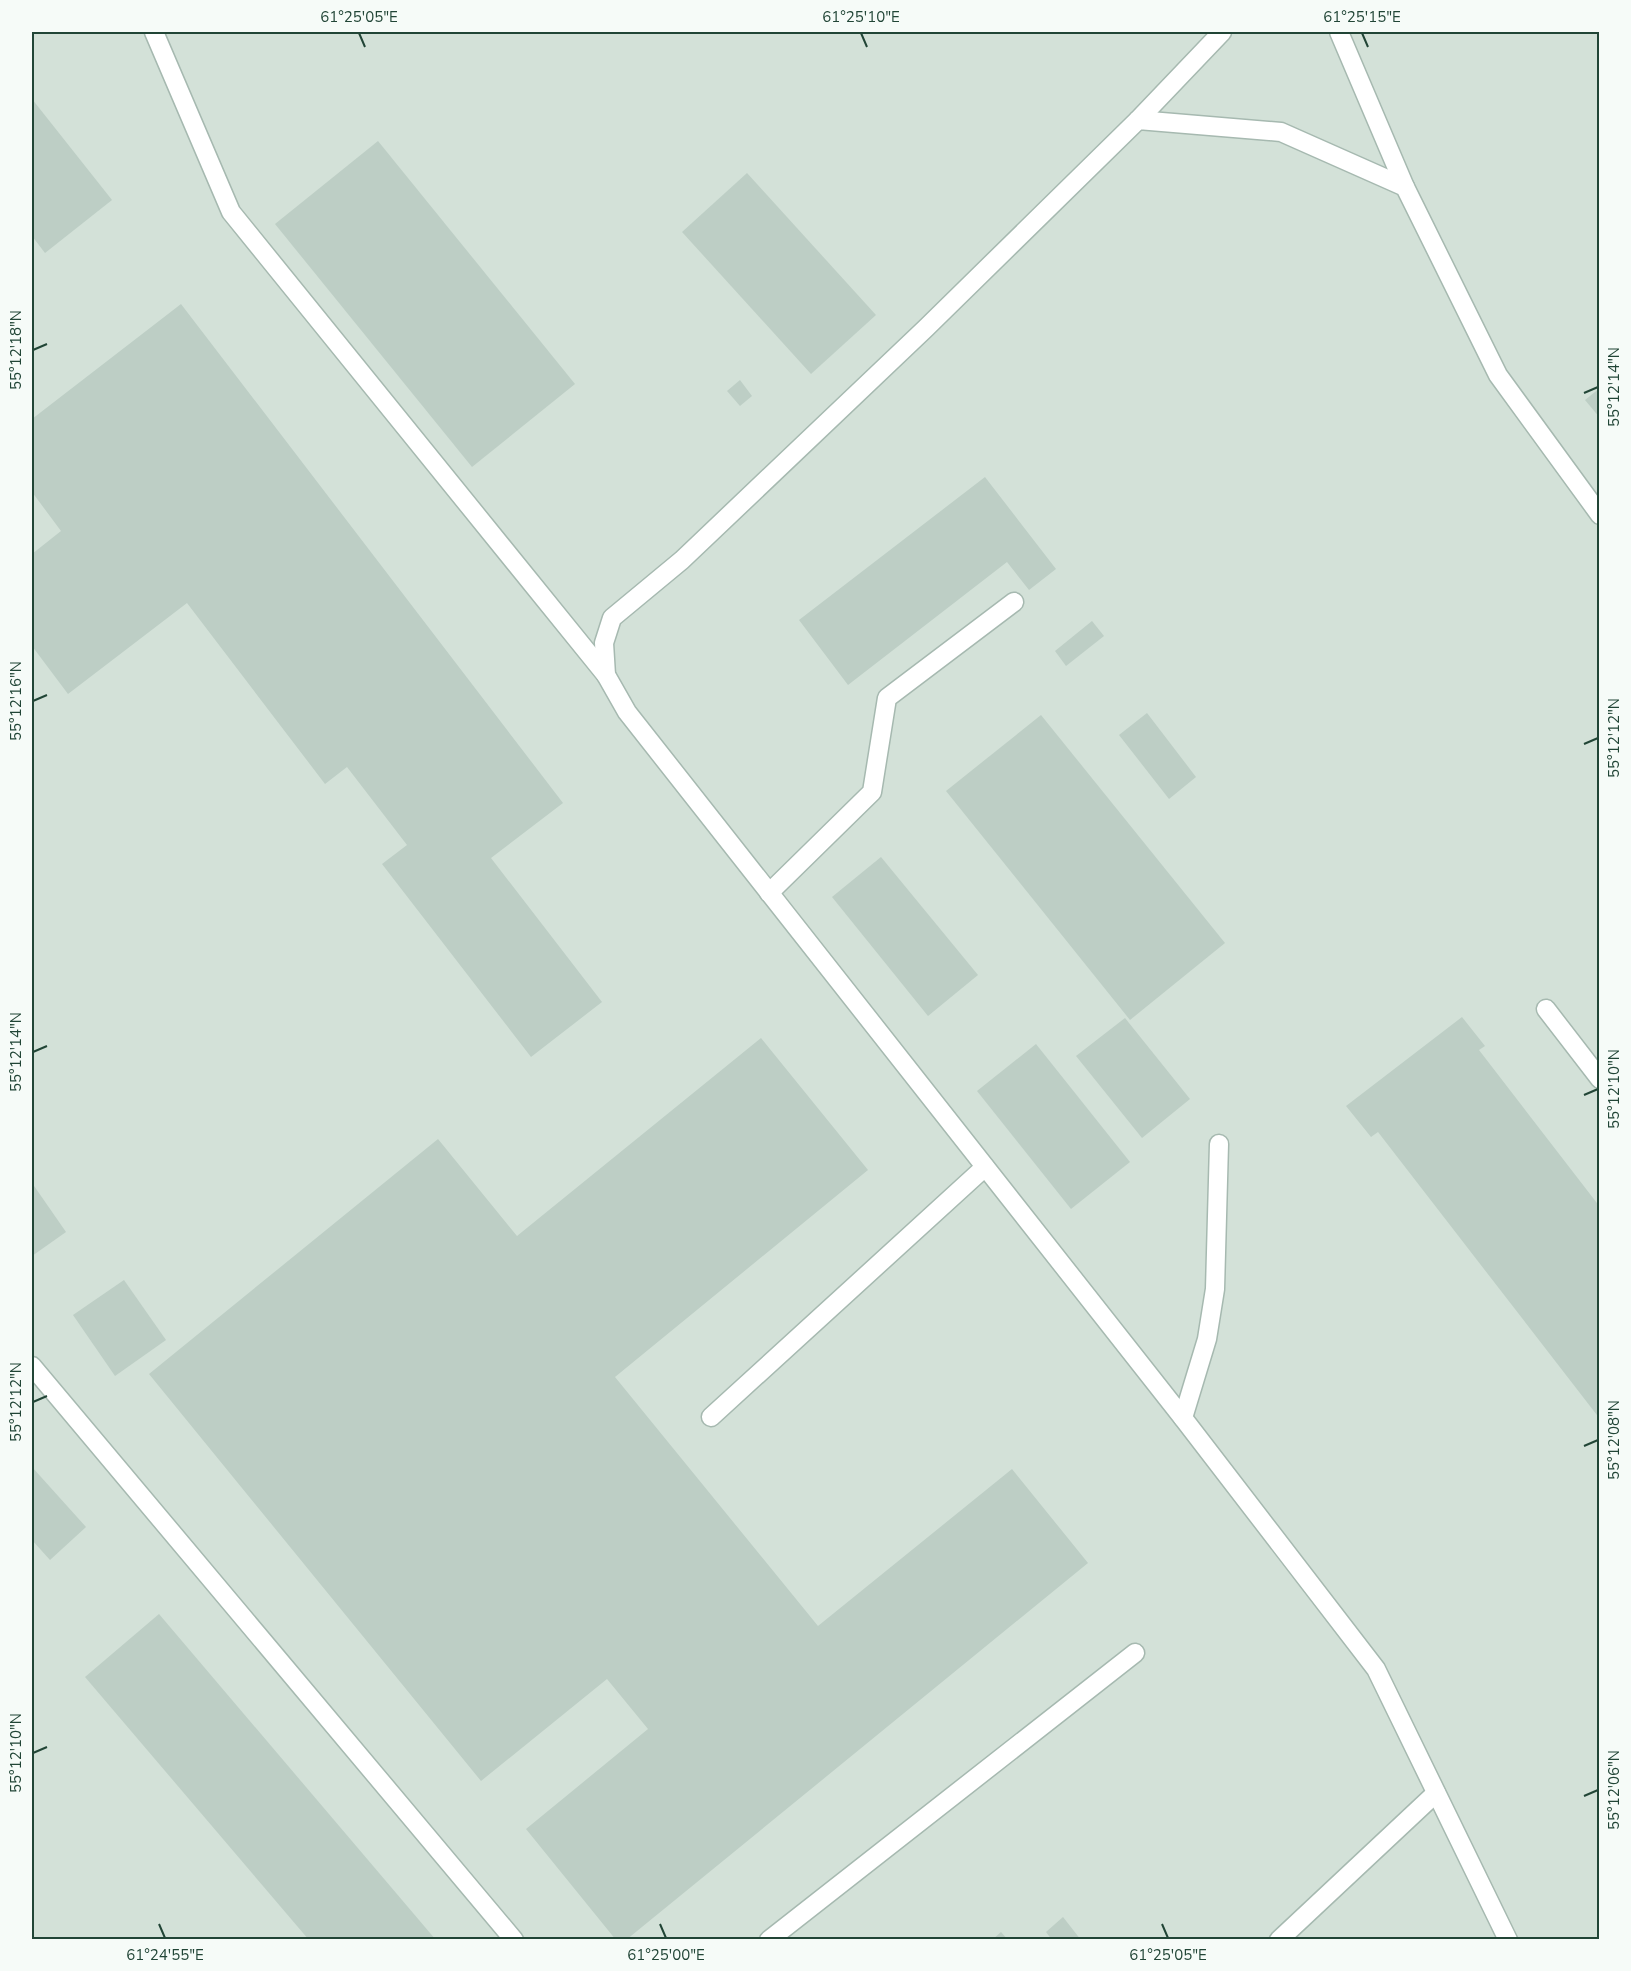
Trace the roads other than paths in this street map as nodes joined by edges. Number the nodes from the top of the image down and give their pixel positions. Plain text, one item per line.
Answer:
1 (154, 32) edge
2 (1222, 32) edge
3 (1339, 32) edge
4 (1138, 120) junction
5 (1406, 187) junction
6 (1599, 515) edge
7 (1014, 602) dead end
8 (606, 675) junction
9 (769, 893) junction
10 (1546, 1009) dead end
11 (1599, 1079) edge
12 (1219, 1144) dead end
13 (985, 1167) junction
14 (32, 1366) edge
15 (711, 1417) dead end
16 (1183, 1418) junction
17 (1135, 1653) dead end
18 (1436, 1793) junction
19 (514, 1940) edge
20 (769, 1940) edge
21 (1279, 1940) edge
22 (1508, 1940) edge

1 - 8 lane
2 - 4 lane
3 - 5 lane
4 - 5 lane
4 - 8 lane
5 - 6 lane
7 - 9 lane
8 - 9 lane
9 - 13 lane
10 - 11 lane
12 - 16 lane
13 - 15 lane
13 - 16 lane
14 - 19 lane
16 - 18 lane
17 - 20 lane
18 - 21 lane
18 - 22 lane

